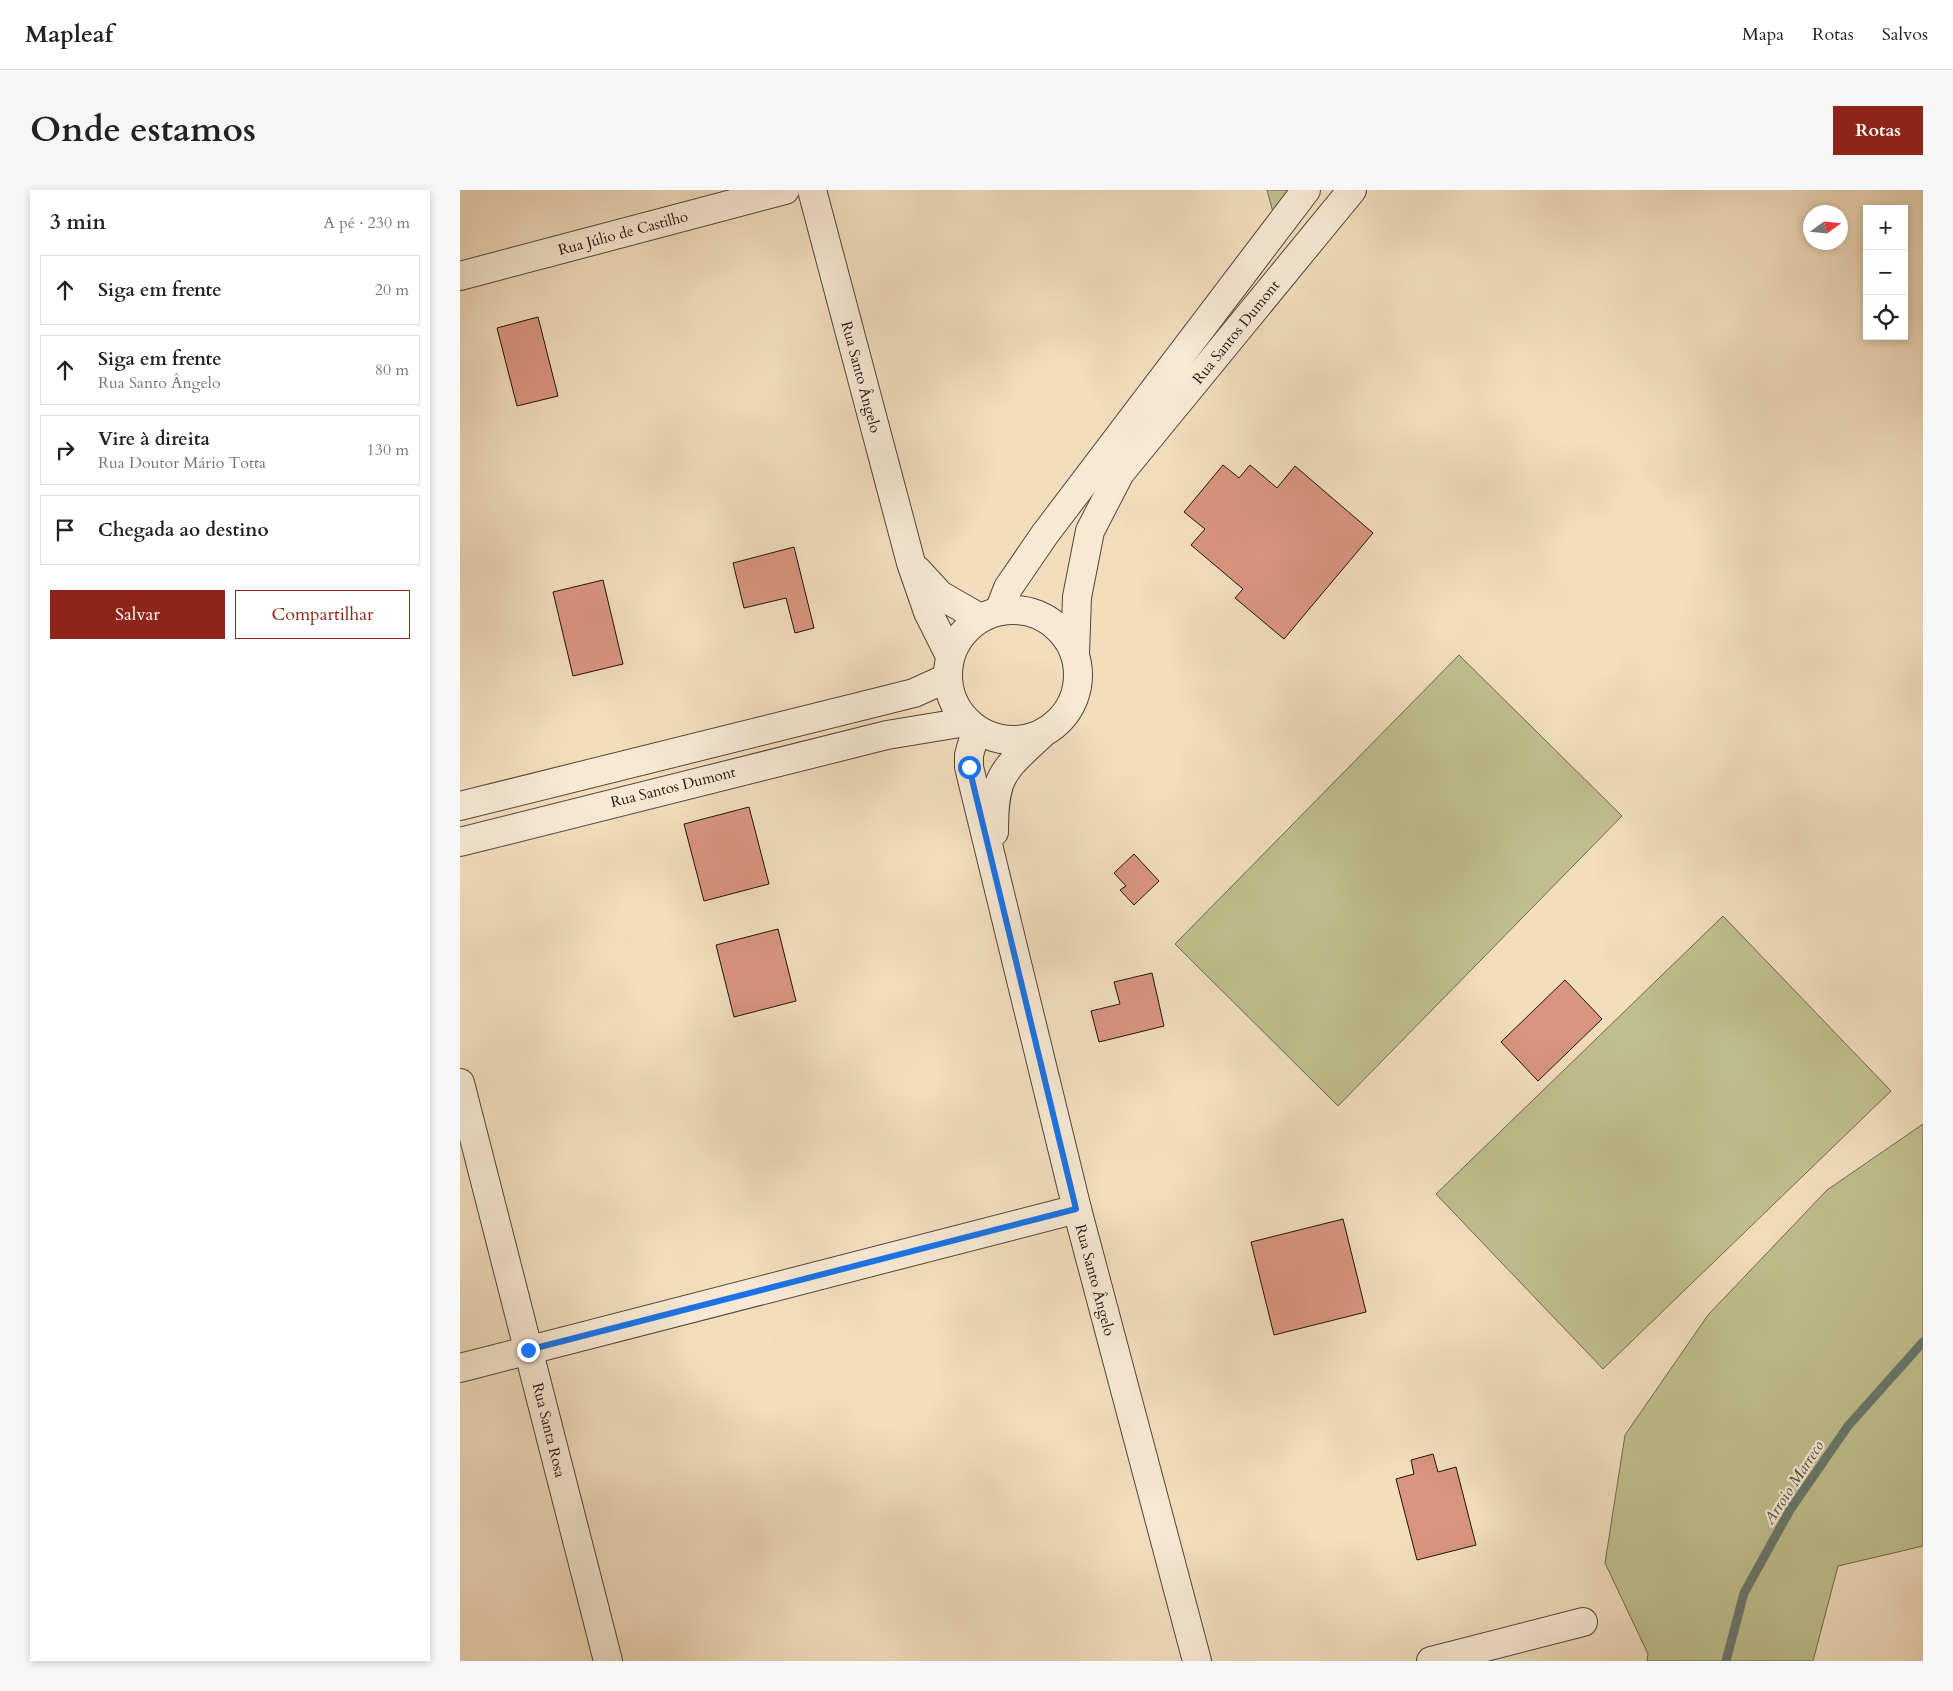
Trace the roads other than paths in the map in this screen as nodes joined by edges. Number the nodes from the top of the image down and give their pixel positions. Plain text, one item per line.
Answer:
1 (785, 190) edge
2 (812, 190) edge
3 (1306, 190) edge
4 (1352, 190) edge
5 (460, 276) edge
6 (1111, 467) junction
7 (911, 564) junction
8 (989, 614) junction
9 (1075, 654) junction
10 (948, 667) junction
11 (971, 726) junction
12 (1042, 734) junction
13 (460, 806) edge
14 (460, 842) edge
15 (994, 868) junction
16 (460, 1083) edge
17 (1076, 1209) junction
18 (528, 1350) junction
19 (460, 1368) edge
20 (1583, 1622) dead end
21 (608, 1661) edge
22 (1197, 1661) edge
23 (1431, 1661) edge

1 - 5 street, Rua Júlio de Castilho
2 - 7 street, Rua Santo Ângelo
3 - 6 street, Rua Santos Dumont
4 - 6 street, Rua Santos Dumont
6 - 8 street
6 - 9 street
7 - 8 street
7 - 10 street, Rua Santo Ângelo
8 - 9 street
8 - 10 street
9 - 12 street
10 - 11 street
10 - 13 street
11 - 12 street
11 - 14 street, Rua Santos Dumont
11 - 15 street
12 - 15 street
15 - 17 street, Rua Santo Ângelo
16 - 18 street, Rua Santa Rosa
17 - 18 street
17 - 22 street, Rua Santo Ângelo
18 - 19 street
18 - 21 street, Rua Santa Rosa
20 - 23 street

